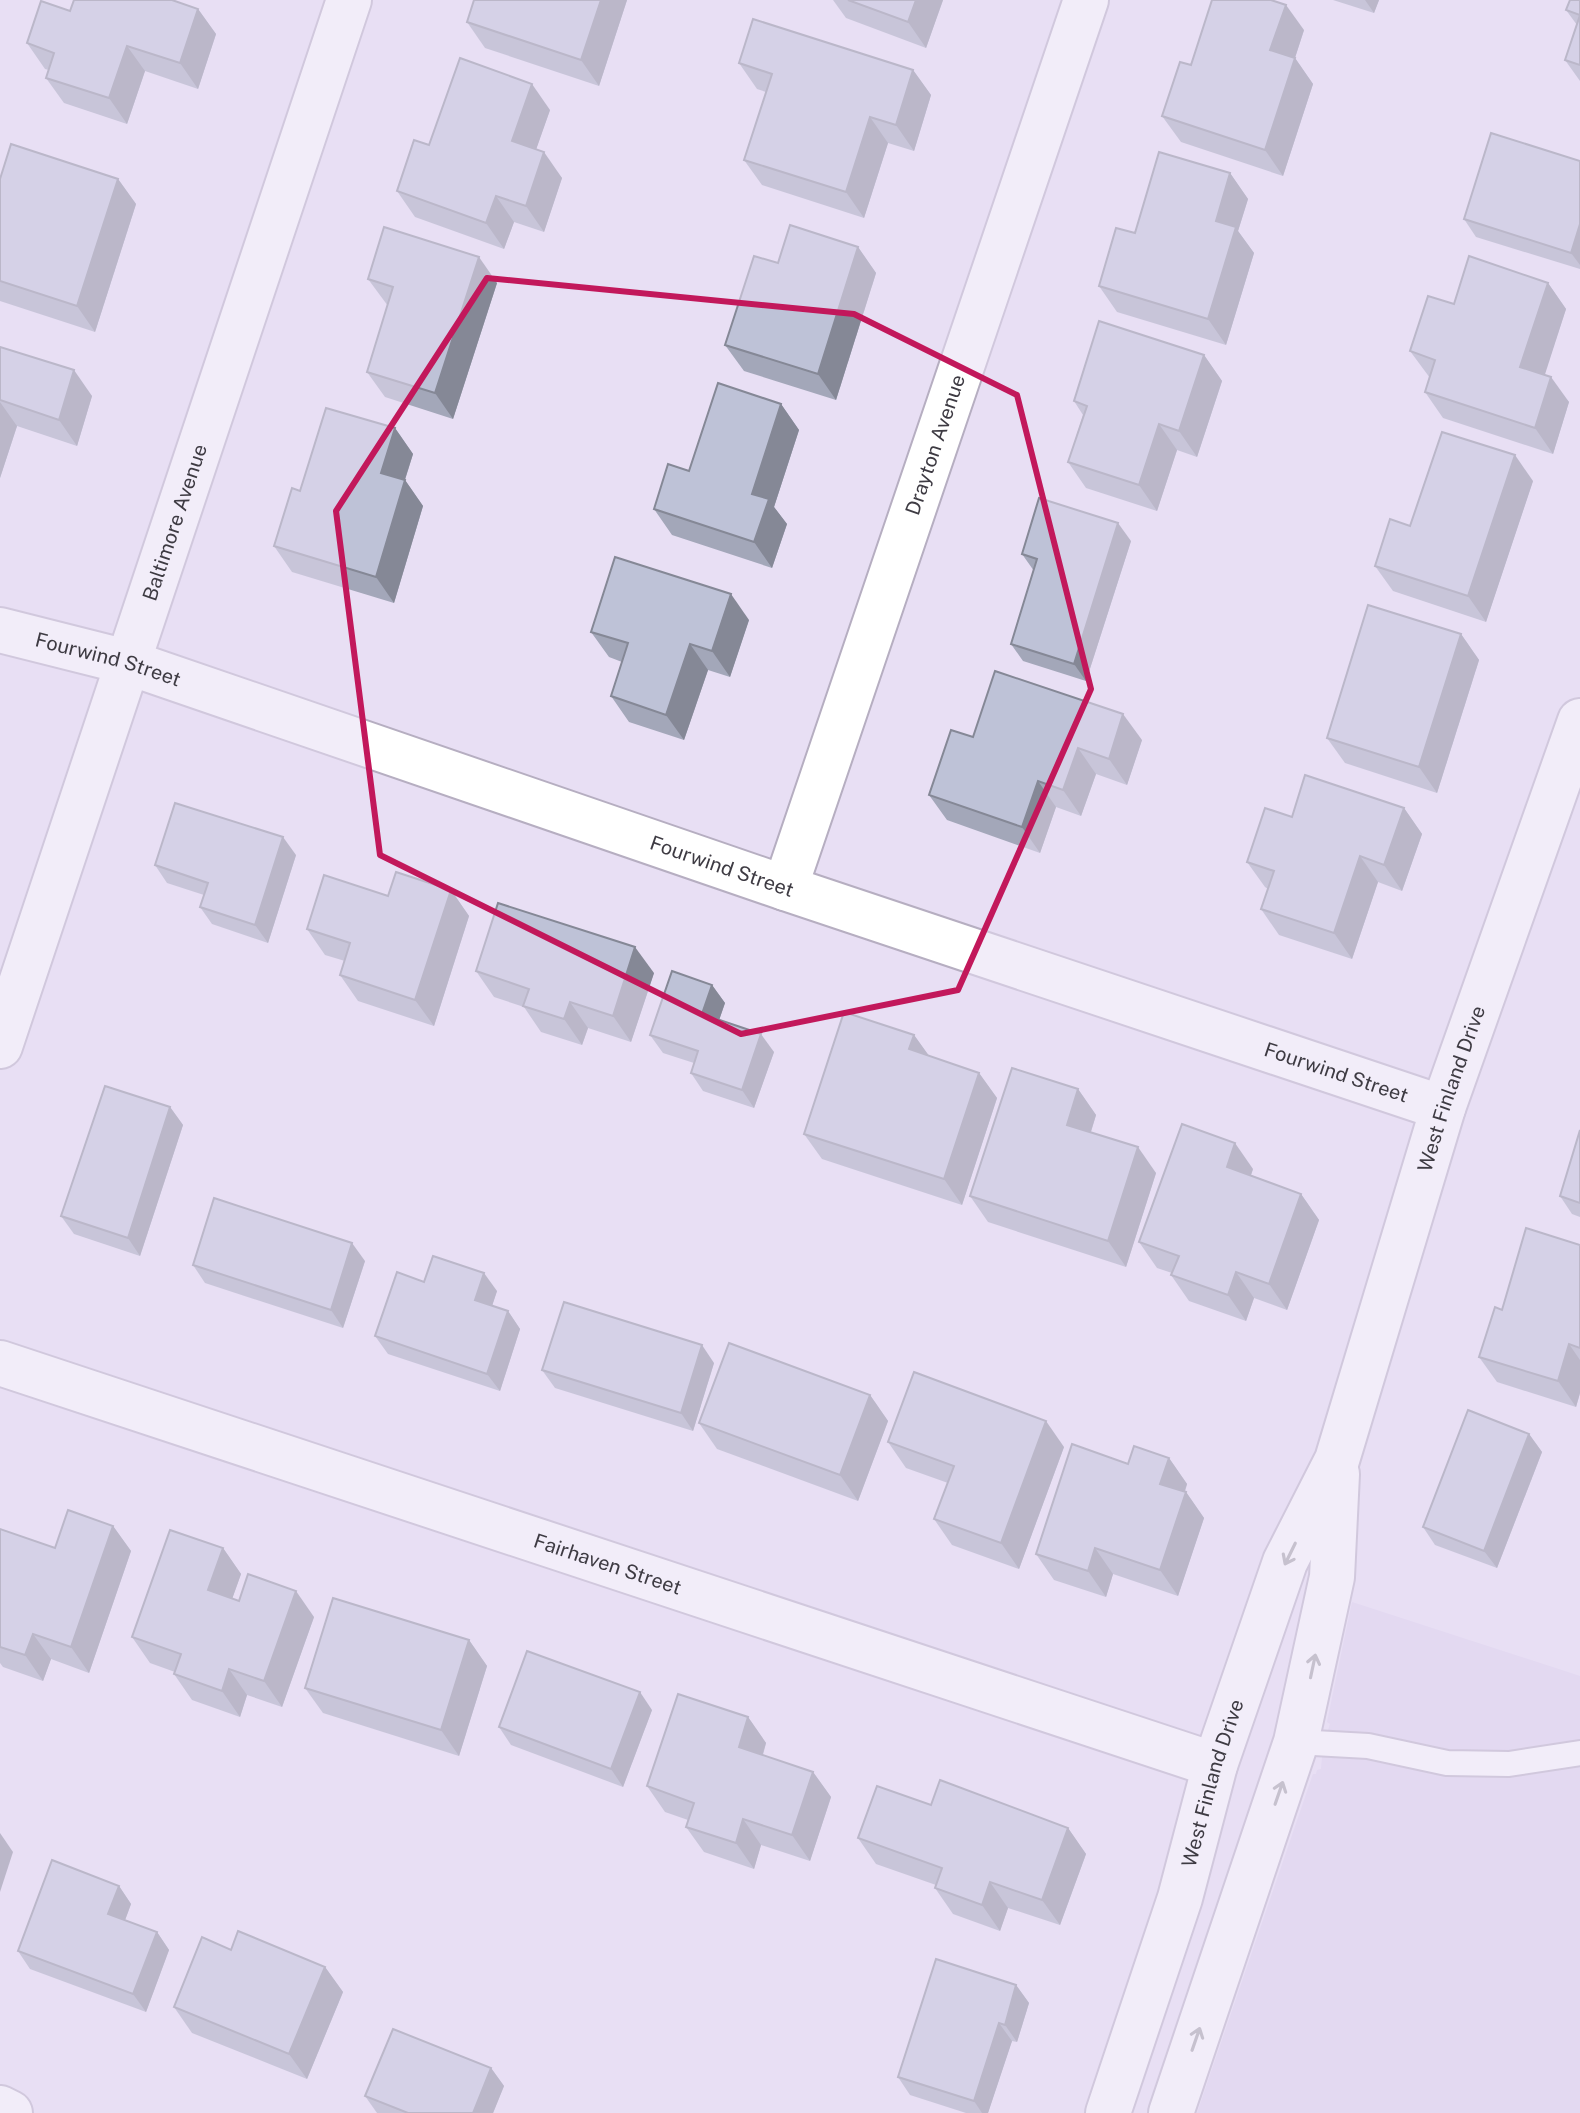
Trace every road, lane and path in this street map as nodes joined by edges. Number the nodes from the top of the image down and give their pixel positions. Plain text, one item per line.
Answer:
1 (349, 0) edge
2 (1086, 0) edge
3 (0, 630) edge
4 (127, 662) junction
5 (1580, 721) edge
6 (785, 888) junction
7 (0, 1046) edge
8 (1443, 1108) junction
9 (0, 1363) edge
10 (1337, 1460) junction
11 (1296, 1742) junction
12 (1580, 1753) edge
13 (1215, 1765) junction
14 (0, 2108) edge
15 (10, 2113) edge
16 (1108, 2113) edge
17 (1171, 2113) edge

1 - 4 street, Baltimore Avenue
2 - 6 street, Drayton Avenue
3 - 4 street, Fourwind Street
4 - 6 street, Fourwind Street
4 - 7 street, Baltimore Avenue
5 - 8 street, West Finland Drive
6 - 8 street, Fourwind Street
8 - 10 street, West Finland Drive
9 - 13 street, Fairhaven Street
11 -> 10 street, West Finland Drive
10 -> 13 street, West Finland Drive
11 - 12 lane
11 - 13 street
17 -> 11 street, West Finland Drive
13 - 16 street, West Finland Drive
14 - 15 street

